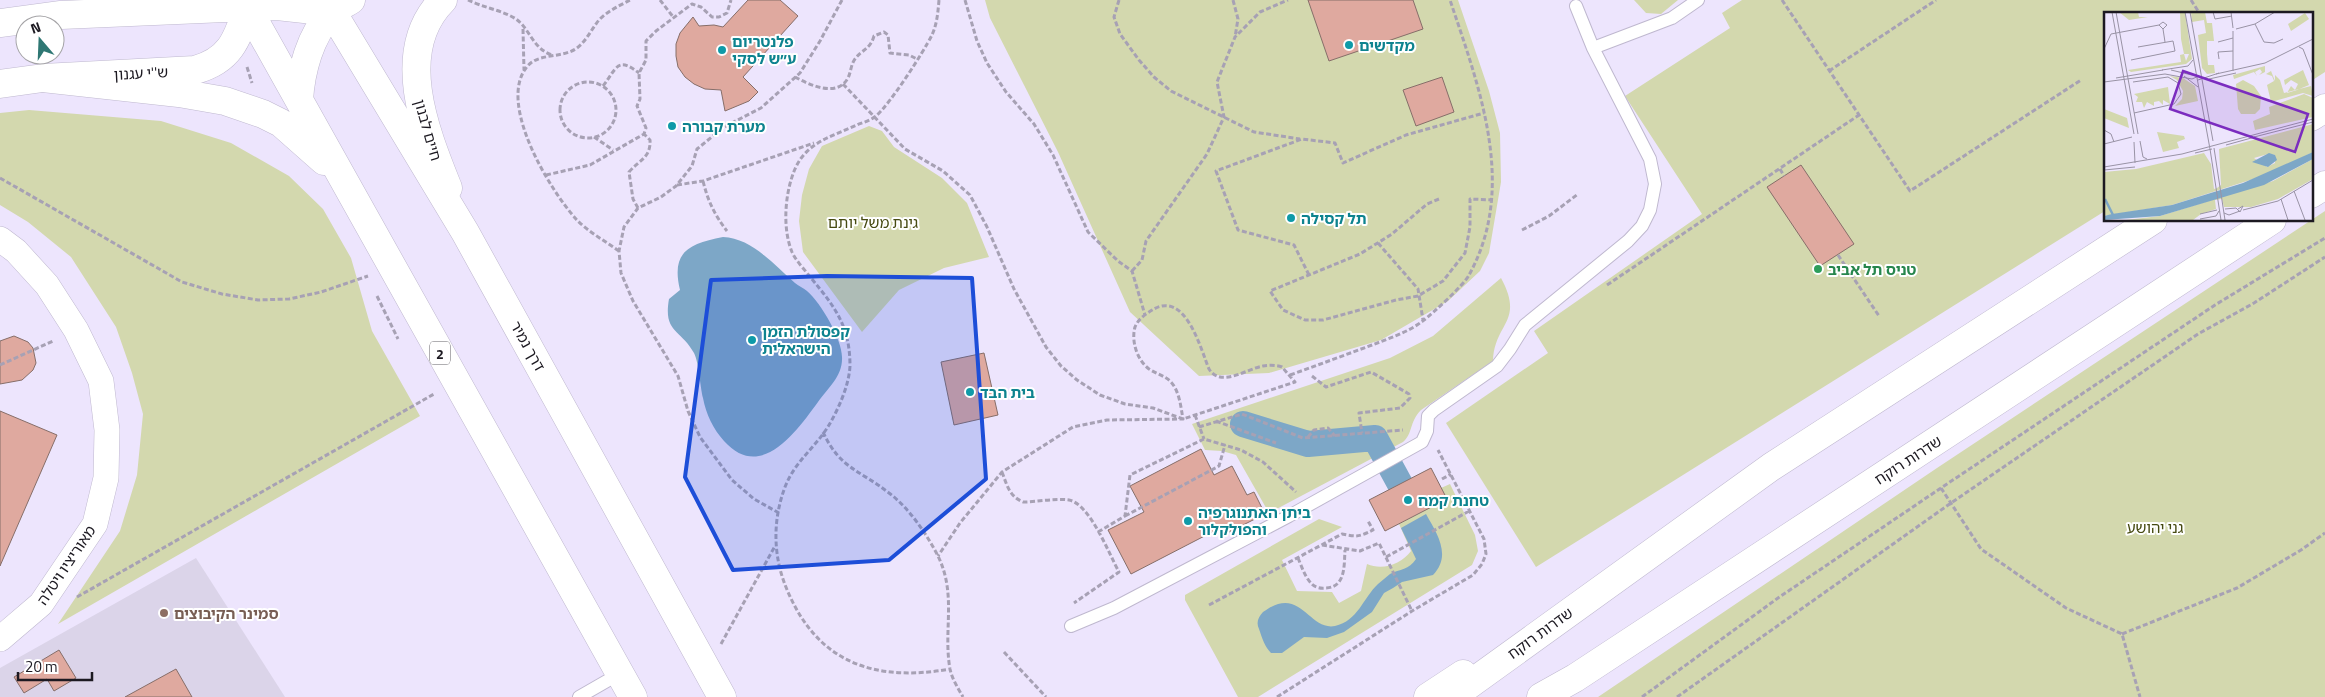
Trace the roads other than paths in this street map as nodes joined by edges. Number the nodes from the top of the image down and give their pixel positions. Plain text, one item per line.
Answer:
1 (443, 0) edge
2 (1698, 0) edge
3 (251, 2) edge
4 (336, 4) edge
5 (1576, 6) dead end
6 (0, 23) edge
7 (1593, 48) junction
8 (43, 78) junction
9 (0, 84) edge
10 (299, 100) junction
11 (2325, 108) edge
12 (2312, 116) edge
13 (342, 178) junction
14 (2325, 185) edge
15 (2312, 193) edge
16 (2151, 221) edge
17 (2270, 221) edge
18 (465, 232) junction
19 (0, 239) edge
20 (1771, 467) junction
21 (1070, 626) dead end
22 (0, 640) edge
23 (619, 674) junction
24 (1575, 678) junction
25 (579, 697) edge
26 (633, 697) edge
27 (722, 697) edge
28 (1428, 697) edge
29 (1452, 697) edge
30 (1542, 697) edge
31 (1549, 697) edge

1 - 18 main road, חיים לבנון
2 - 7 lane
3 - 4 main road
3 - 6 main road
3 - 8 main road, ש''י עגנון
3 - 10 main road, 2
4 - 10 main road
4 - 18 main road, דרך נמיר
5 - 7 lane
7 - 21 lane
8 - 9 main road, ש''י עגנון
8 - 13 main road
10 - 13 main road, 2
11 - 12 main road
13 - 23 main road, 2
14 - 15 main road
16 - 20 main road, שדרות רוקח
17 - 24 main road, שדרות רוקח
18 - 27 main road, דרך נמיר
19 - 22 street, מאוריציו ויטלה
20 - 28 main road
20 - 29 main road, שדרות רוקח
23 - 25 lane
23 - 26 main road, 2
24 - 30 main road, שדרות רוקח
24 - 31 main road

